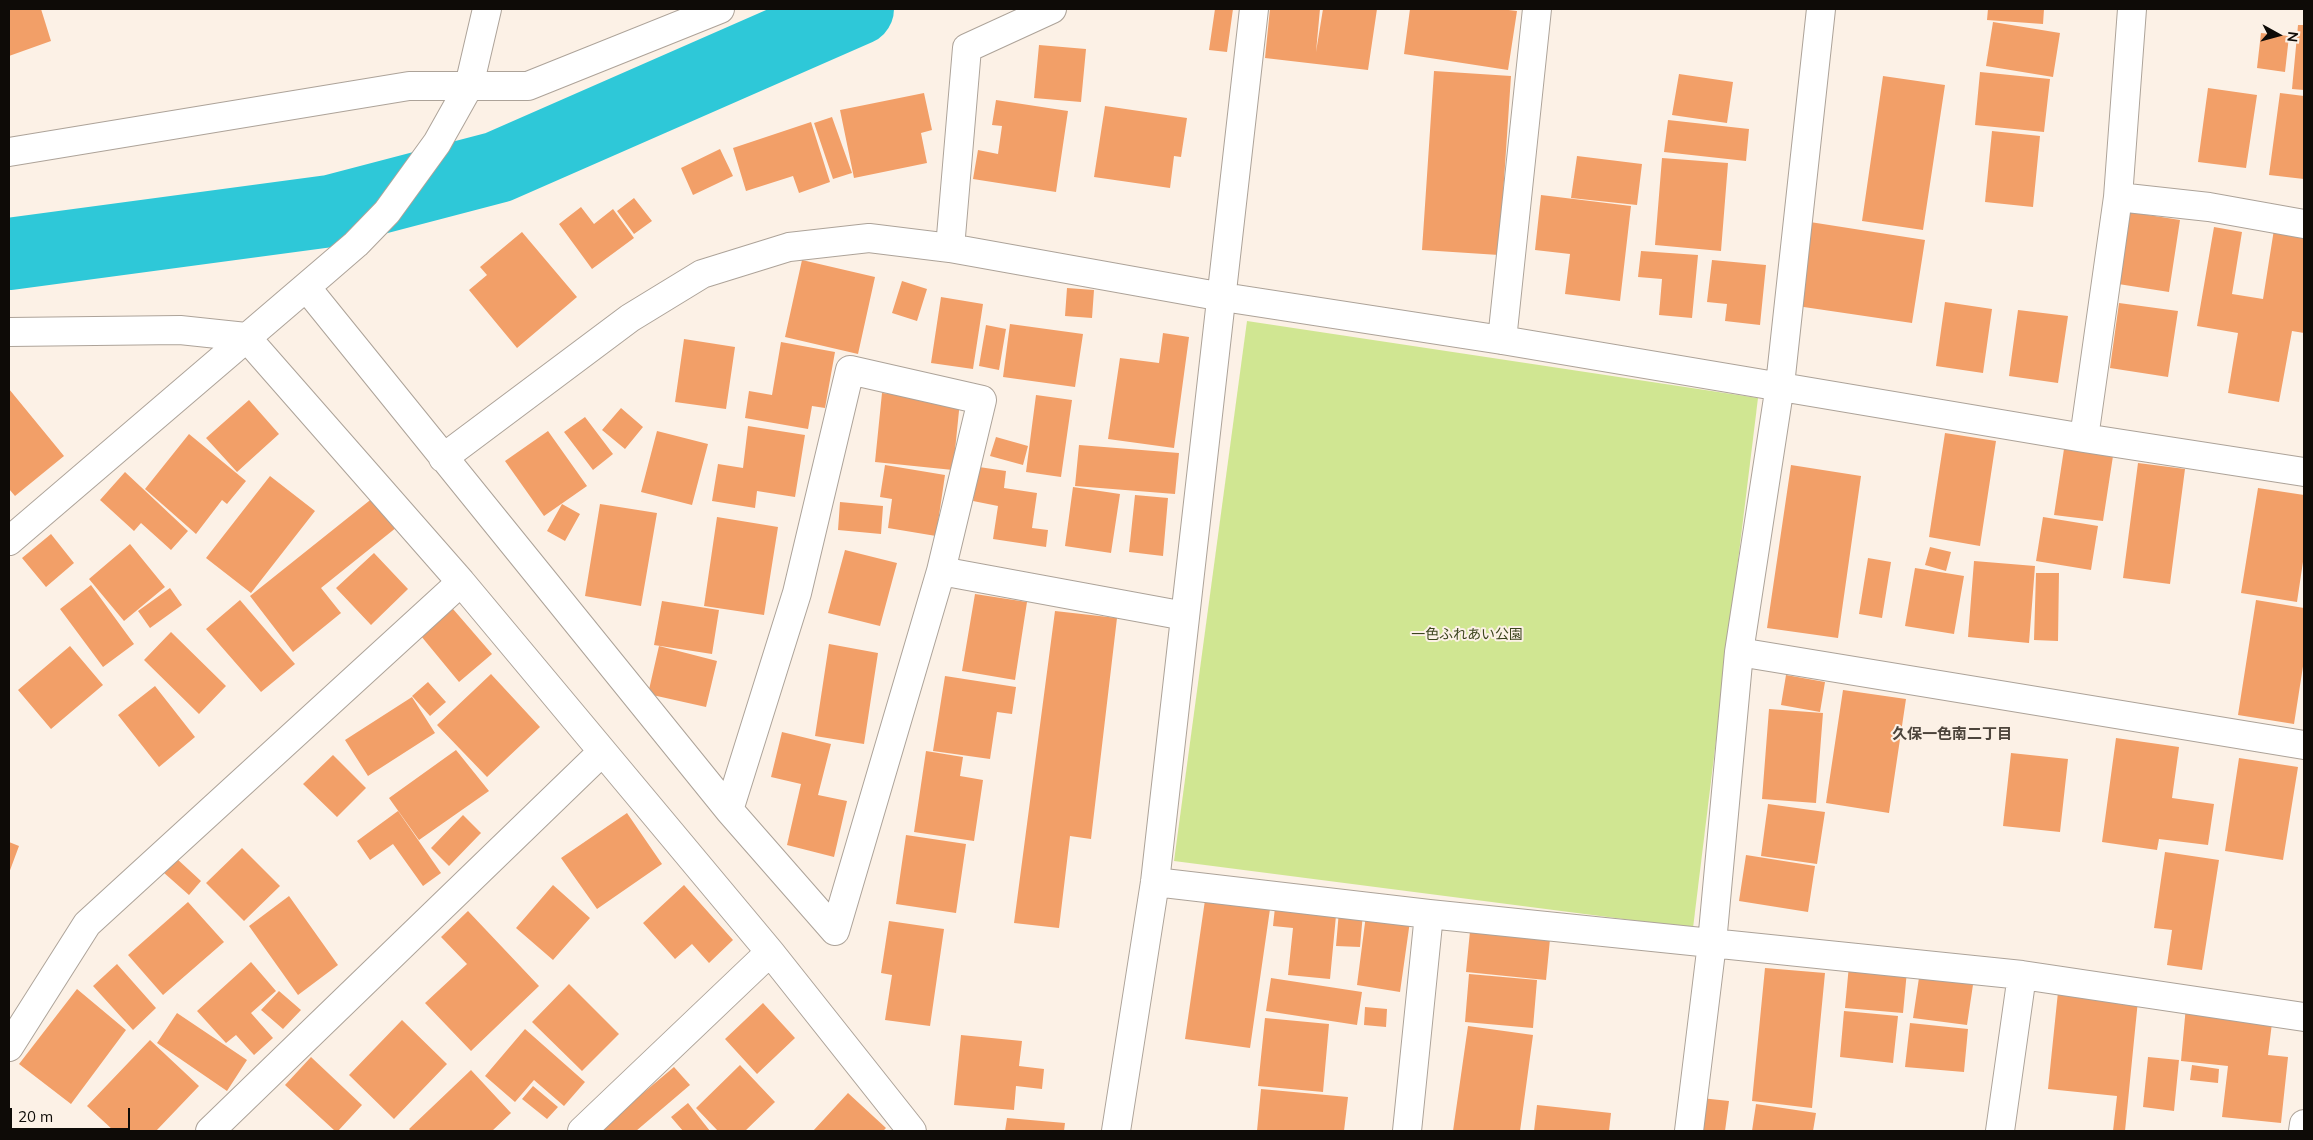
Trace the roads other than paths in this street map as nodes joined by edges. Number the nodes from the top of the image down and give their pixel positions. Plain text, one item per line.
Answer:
1 (487, 9) edge
2 (720, 9) edge
3 (1052, 9) edge
4 (1254, 9) edge
5 (1537, 9) edge
6 (1821, 9) edge
7 (2132, 9) edge
8 (469, 86) junction
9 (9, 152) edge
10 (2118, 196) junction
11 (2304, 224) edge
12 (950, 248) junction
13 (306, 287) junction
14 (1223, 297) junction
15 (9, 332) edge
16 (246, 337) junction
17 (1502, 340) junction
18 (1780, 386) junction
19 (2084, 438) junction
20 (442, 458) junction
21 (2304, 472) edge
22 (9, 541) edge
23 (941, 571) junction
24 (461, 582) junction
25 (1185, 616) junction
26 (1739, 652) junction
27 (2304, 745) edge
28 (602, 752) junction
29 (729, 810) junction
30 (1155, 882) junction
31 (1429, 914) junction
32 (1712, 944) junction
33 (770, 952) junction
34 (2022, 975) junction
35 (2304, 1017) edge
36 (9, 1047) edge
37 (2304, 1124) edge
38 (210, 1131) edge
39 (582, 1131) edge
40 (912, 1131) edge
41 (1116, 1131) edge
42 (1407, 1131) edge
43 (1689, 1131) edge
44 (2000, 1131) edge
45 (2303, 1131) edge

1 - 8 street
2 - 8 street
3 - 12 street
4 - 14 street
5 - 17 street
6 - 18 street
7 - 10 street
8 - 9 street
8 - 13 street
10 - 11 street
10 - 19 street
12 - 14 street
12 - 20 street
13 - 16 street
13 - 20 street
14 - 17 street
14 - 25 street
15 - 16 street
16 - 22 street
16 - 24 street
17 - 18 street
18 - 19 street
18 - 26 street
19 - 21 street
20 - 29 street
23 - 25 street
23 - 29 street
23 - 29 street
24 - 28 street
24 - 36 street
25 - 30 street
26 - 27 street
26 - 32 street
28 - 33 street
28 - 38 street
30 - 31 street
30 - 41 street
31 - 32 street
31 - 42 street
32 - 34 street
32 - 43 street
33 - 39 street
33 - 40 street
34 - 35 street
34 - 44 street
37 - 45 street

